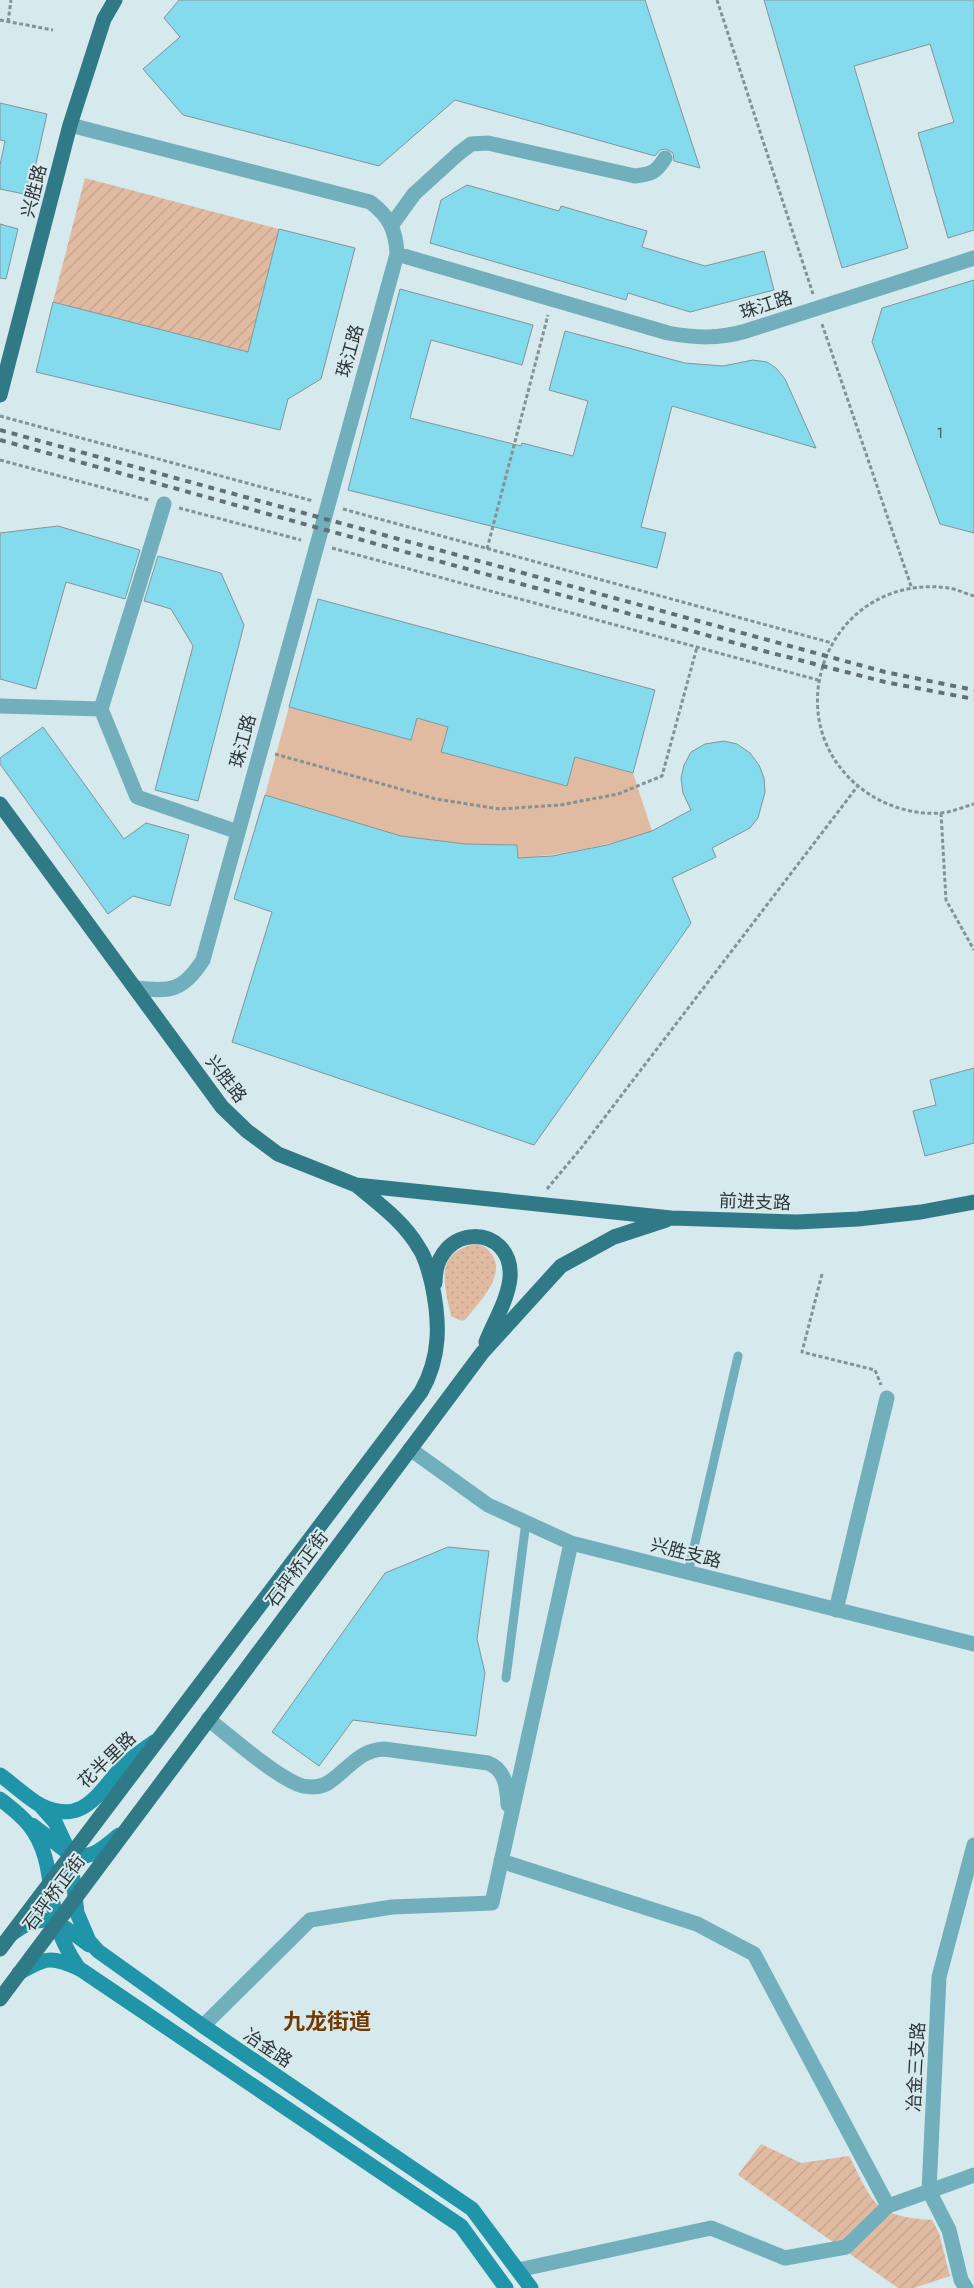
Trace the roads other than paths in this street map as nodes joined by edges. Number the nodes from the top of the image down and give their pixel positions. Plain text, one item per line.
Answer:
1 (115, 0) edge
2 (70, 125) junction
3 (665, 158) dead end
4 (391, 226) junction
5 (397, 254) junction
6 (974, 258) edge
7 (15, 340) junction
8 (0, 351) edge
9 (0, 395) edge
10 (164, 504) road end
11 (0, 706) edge
12 (101, 709) junction
13 (0, 804) edge
14 (238, 832) junction
15 (136, 988) junction
16 (356, 1186) junction
17 (974, 1202) edge
18 (534, 1205) joint
19 (672, 1218) junction
20 (435, 1299) junction
21 (482, 1353) junction
22 (738, 1356) dead end
23 (886, 1398) dead end
24 (410, 1450) junction
25 (526, 1522) junction
26 (571, 1543) junction
27 (688, 1573) junction
28 (836, 1610) junction
29 (974, 1644) edge
30 (506, 1678) dead end
31 (208, 1719) junction
32 (161, 1736) junction
33 (0, 1775) edge
34 (0, 1799) edge
35 (39, 1804) junction
36 (19, 1815) junction
37 (509, 1825) junction
38 (124, 1831) junction
39 (974, 1845) edge
40 (70, 1854) junction
41 (501, 1861) junction
42 (51, 1880) junction
43 (75, 1896) junction
44 (56, 1921) junction
45 (11, 1935) junction
46 (0, 1949) edge
47 (98, 1951) junction
48 (80, 1969) junction
49 (18, 1974) junction
50 (0, 1999) edge
51 (203, 2026) junction
52 (974, 2175) edge
53 (929, 2191) junction
54 (888, 2206) junction
55 (518, 2270) junction
56 (506, 2288) edge
57 (531, 2288) edge
58 (966, 2288) edge

1 - 2 main road, 兴胜路
2 - 4 street
2 - 7 main road, 兴胜路
3 - 4 street
4 - 5 street
5 - 6 street, 珠江路
5 - 14 street, 珠江路
7 - 8 main road
7 - 9 main road, 兴胜路
10 - 12 street
11 - 12 street
12 - 14 street
13 - 15 main road, 兴胜路
14 - 15 street, 珠江路
15 - 16 main road, 兴胜路
16 - 18 main road, 兴胜路
16 - 20 main road, 石坪桥正街
17 - 19 main road, 前进支路
18 - 19 main road, 前进支路
19 - 21 main road, 石坪桥正街
20 - 21 main road
20 - 32 main road, 石坪桥正街
21 - 24 main road, 石坪桥正街
22 - 27 lane
23 - 28 street
24 - 25 street, 兴胜支路
24 - 31 main road, 石坪桥正街
25 - 26 street, 兴胜支路
25 - 30 lane
26 - 27 street, 兴胜支路
26 - 37 street
27 - 28 street, 兴胜支路
28 - 29 street, 兴胜支路
31 - 37 street
31 - 38 main road, 石坪桥正街
32 - 35 main road, 花半里路
32 - 40 main road, 石坪桥正街
33 - 35 main road, 花半里路
34 - 36 main road
35 - 40 main road, 冶金路
36 - 40 main road
36 - 42 main road
37 - 41 street
38 - 40 main road
38 - 43 main road, 石坪桥正街
39 - 53 street, 冶金三支路
40 - 42 main road, 石坪桥正街
40 - 43 main road, 冶金路
41 - 51 street
41 - 54 street
42 - 44 main road
42 - 45 main road, 石坪桥正街
43 - 44 main road, 石坪桥正街
43 - 47 main road, 冶金路
44 - 45 main road
44 - 47 main road
44 - 48 main road
44 - 49 main road, 石坪桥正街
45 - 46 main road, 石坪桥正街
47 - 51 main road, 冶金路
48 - 49 main road
48 - 56 main road
49 - 50 main road, 石坪桥正街
51 - 55 main road, 冶金路
52 - 53 street
53 - 54 street
53 - 58 street, 冶金三支路
54 - 55 street
55 - 57 main road, 冶金路

